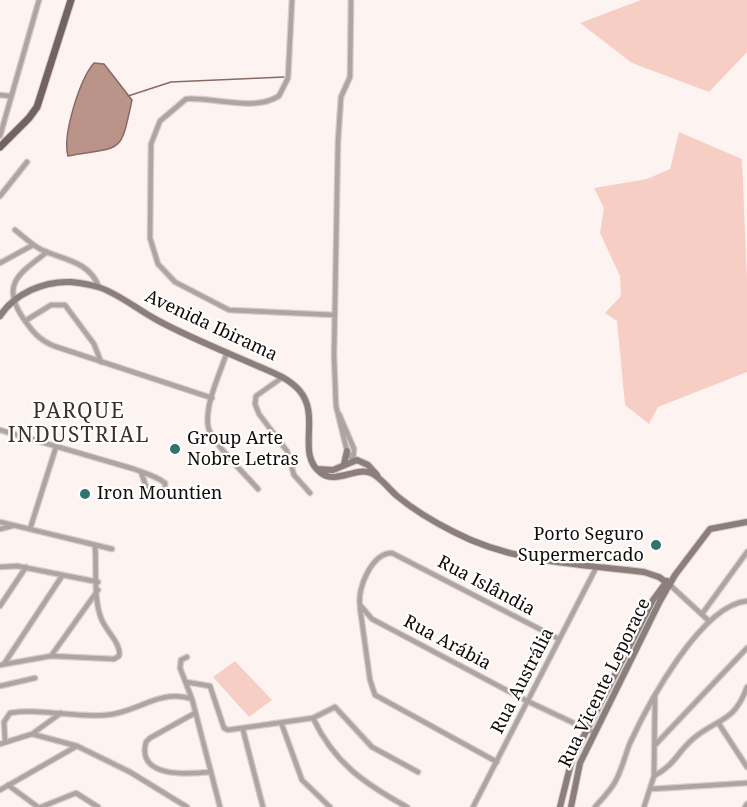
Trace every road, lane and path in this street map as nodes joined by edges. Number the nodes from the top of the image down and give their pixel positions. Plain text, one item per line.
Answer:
1 (39, 0) edge
2 (71, 0) edge
3 (291, 0) edge
4 (351, 0) edge
5 (0, 95) edge
6 (10, 96) junction
7 (0, 136) edge
8 (0, 147) edge
9 (27, 162) dead end
10 (0, 196) edge
11 (15, 230) dead end
12 (33, 245) junction
13 (47, 252) junction
14 (0, 263) edge
15 (99, 287) junction
16 (12, 302) junction
17 (335, 315) junction
18 (0, 316) edge
19 (25, 321) junction
20 (227, 352) junction
21 (101, 362) junction
22 (283, 377) junction
23 (212, 398) junction
24 (336, 406) junction
25 (0, 430) edge
26 (56, 447) junction
27 (347, 451) junction
28 (353, 461) junction
29 (342, 466) junction
30 (316, 469) junction
31 (366, 471) junction
32 (141, 472) junction
33 (348, 474) junction
34 (379, 478) junction
35 (258, 489) dead end
36 (310, 493) dead end
37 (0, 522) edge
38 (747, 522) edge
39 (13, 526) junction
40 (0, 529) edge
41 (30, 530) junction
42 (95, 546) junction
43 (112, 549) dead end
44 (747, 552) edge
45 (0, 567) edge
46 (26, 567) junction
47 (596, 568) junction
48 (62, 576) junction
49 (98, 582) junction
50 (668, 583) junction
51 (98, 590) junction
52 (747, 601) edge
53 (0, 606) edge
54 (360, 606) junction
55 (702, 614) junction
56 (709, 621) junction
57 (559, 639) junction
58 (747, 648) edge
59 (51, 656) junction
60 (187, 657) dead end
61 (2, 664) edge
62 (35, 678) dead end
63 (186, 682) junction
64 (0, 686) edge
65 (747, 688) edge
66 (655, 692) junction
67 (192, 699) junction
68 (527, 701) junction
69 (61, 713) junction
70 (195, 714) junction
71 (313, 718) junction
72 (282, 724) junction
73 (719, 724) junction
74 (586, 729) junction
75 (243, 730) junction
76 (595, 733) junction
77 (32, 734) junction
78 (3, 743) edge
79 (656, 744) junction
80 (77, 746) junction
81 (497, 762) junction
82 (747, 767) edge
83 (210, 772) junction
84 (417, 772) dead end
85 (654, 776) junction
86 (747, 783) edge
87 (8, 785) junction
88 (651, 789) junction
89 (0, 790) edge
90 (40, 807) edge
91 (98, 807) edge
92 (187, 807) edge
93 (220, 807) edge
94 (263, 807) edge
95 (330, 807) edge
96 (407, 807) edge
97 (473, 807) edge
98 (560, 807) edge
99 (571, 807) edge
100 (595, 807) edge
101 (644, 807) edge

1 - 6 street
2 - 8 main road
3 - 17 street
4 - 17 street
5 - 6 street
6 - 7 street
9 - 10 street
11 - 12 street
12 - 13 street
12 - 14 street
13 - 15 street
13 - 16 street
15 - 16 main road, Avenida Ibirama
15 - 20 main road, Avenida Ibirama
16 - 18 main road, Avenida Ibirama
16 - 19 street
17 - 24 street
19 - 21 street
19 - 21 street
20 - 22 main road, Avenida Ibirama
20 - 23 street
21 - 23 street
22 - 30 main road, Avenida Ibirama
22 - 36 street
23 - 35 street
24 - 27 street
24 - 28 street
25 - 26 street
26 - 32 street
26 - 41 street
27 - 28 street
27 - 29 main road
28 - 29 main road
28 - 31 main road
28 - 33 main road
28 - 34 main road
29 - 30 main road
30 - 33 main road
31 - 33 main road
31 - 34 main road
32 - 32 street
34 - 47 main road
37 - 39 street
38 - 50 main road, Rua Vicente Leporace
39 - 40 street
39 - 41 street
41 - 42 street
42 - 43 street
42 - 49 street
44 - 55 street
45 - 46 street
46 - 48 street
46 - 53 street
47 - 50 main road
47 - 57 street, Rua Austrália
48 - 49 street
48 - 61 street
49 - 51 street
50 - 55 street
50 - 74 main road
50 - 76 main road, Rua Vicente Leporace
51 - 59 street
51 - 59 street
52 - 56 street
54 - 57 street, Rua Islândia
54 - 68 street, Rua Arábia
54 - 81 street
55 - 56 street
56 - 66 street
57 - 68 street, Rua Austrália
58 - 79 street
59 - 61 street
60 - 63 street
62 - 64 street
63 - 67 street
63 - 75 street
65 - 73 street
66 - 79 street
66 - 100 street
67 - 69 street
67 - 70 street
68 - 74 street, Rua Arábia
68 - 81 street, Rua Austrália
69 - 77 street
69 - 78 street
70 - 83 street
70 - 83 street
71 - 72 street
71 - 84 street
71 - 96 street
72 - 75 street
72 - 95 street
73 - 82 street
73 - 85 street
74 - 76 street, Rua Arábia
74 - 98 main road
75 - 94 street
76 - 99 main road, Rua Vicente Leporace
77 - 78 street
77 - 80 street
79 - 85 street
80 - 87 street
80 - 92 street
81 - 97 street, Rua Austrália
83 - 93 street
85 - 88 street
86 - 88 street
87 - 89 street
87 - 90 street
88 - 101 street
90 - 91 street

